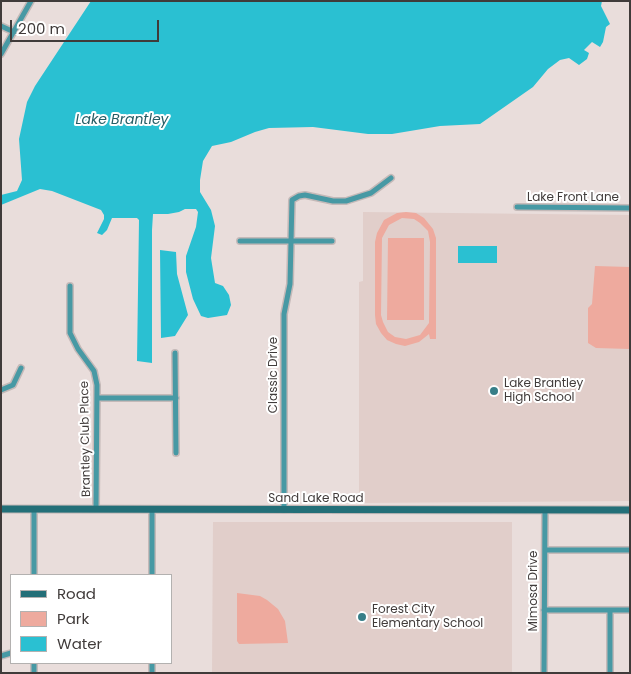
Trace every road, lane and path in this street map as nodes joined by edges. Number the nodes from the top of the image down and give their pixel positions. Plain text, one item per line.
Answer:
1 (31, 1) edge
2 (1, 26) edge
3 (14, 32) junction
4 (1, 54) edge
5 (391, 178) dead end
6 (516, 207) dead end
7 (630, 208) edge
8 (240, 241) dead end
9 (291, 241) junction
10 (332, 241) dead end
11 (70, 286) dead end
12 (175, 353) dead end
13 (21, 368) dead end
14 (1, 390) edge
15 (98, 398) junction
16 (176, 398) junction
17 (176, 454) dead end
18 (96, 509) junction
19 (152, 509) junction
20 (1, 510) edge
21 (34, 510) junction
22 (284, 510) junction
23 (544, 510) junction
24 (630, 510) edge
25 (545, 550) junction
26 (630, 550) edge
27 (34, 574) edge
28 (152, 574) edge
29 (544, 610) junction
30 (610, 610) junction
31 (630, 610) edge
32 (544, 673) edge
33 (610, 673) edge

1 - 3 street
2 - 3 street
3 - 4 street
5 - 9 street, Classic Drive
6 - 7 street, Lake Front Lane
8 - 9 street
9 - 10 street
9 - 22 street, Classic Drive
11 - 15 street, Brantley Club Place
12 - 16 street
13 - 14 street
15 - 16 street
15 - 18 street, Brantley Club Place
16 - 17 street
18 - 19 street, Sand Lake Road
18 - 21 street, Sand Lake Road
19 - 22 street, Sand Lake Road
19 - 28 street
20 - 21 street, Sand Lake Road
21 - 27 street
22 - 23 street, Sand Lake Road
23 - 24 street, Sand Lake Road
23 - 25 street, Mimosa Drive
25 - 26 street
25 - 29 street, Mimosa Drive
29 - 30 street
29 - 32 street, Mimosa Drive
30 - 31 street
30 - 33 street

